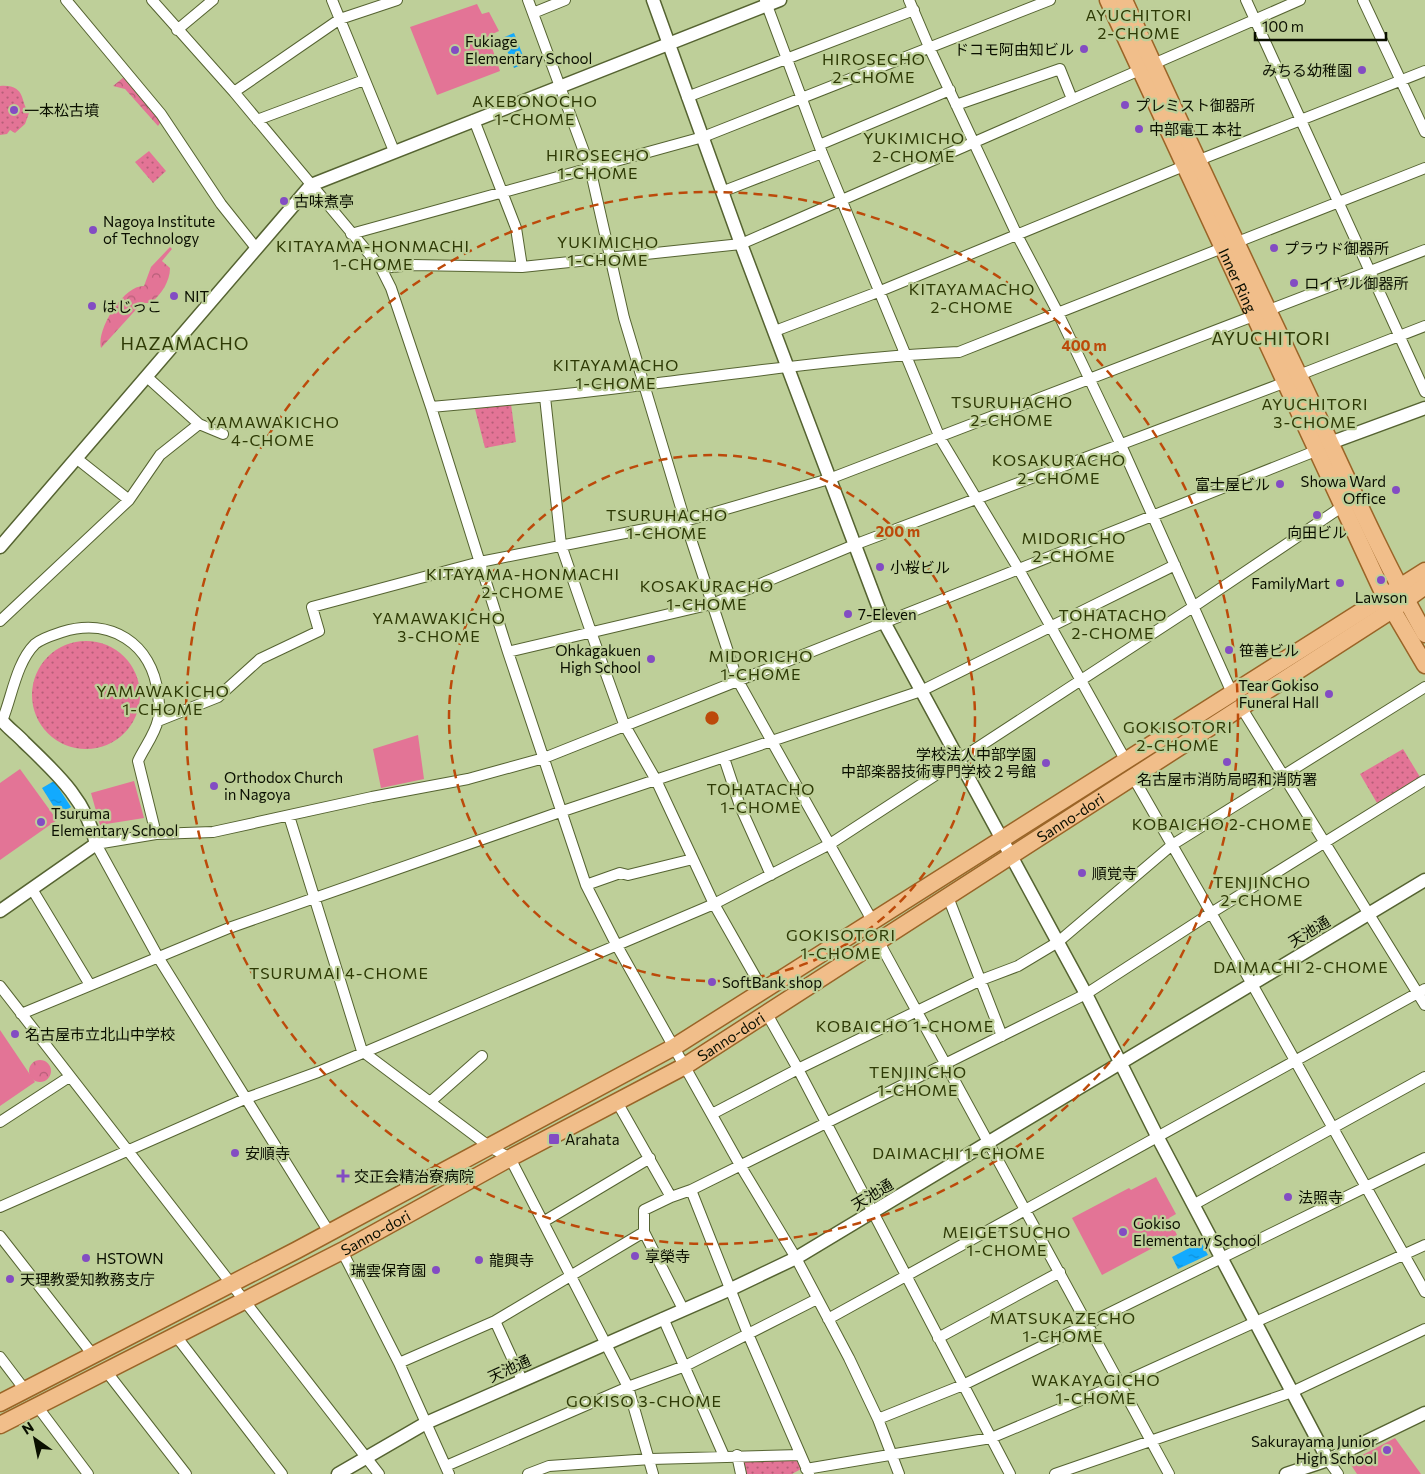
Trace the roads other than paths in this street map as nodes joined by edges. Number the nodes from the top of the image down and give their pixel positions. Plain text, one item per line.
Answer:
1 (66, 0) edge
2 (152, 0) edge
3 (214, 0) edge
4 (332, 0) edge
5 (398, 0) edge
6 (528, 0) edge
7 (564, 0) edge
8 (652, 0) edge
9 (780, 0) edge
10 (909, 0) edge
11 (1050, 0) edge
12 (1108, 0) edge
13 (1124, 0) edge
14 (1246, 0) edge
15 (1300, 0) edge
16 (1363, 0) edge
17 (766, 3) edge
18 (914, 10) junction
19 (533, 13) junction
20 (340, 19) junction
21 (1255, 19) junction
22 (177, 30) junction
23 (668, 43) junction
24 (929, 48) junction
25 (787, 60) junction
26 (1146, 67) junction
27 (1425, 71) edge
28 (364, 80) junction
29 (1401, 81) junction
30 (559, 86) junction
31 (950, 90) junction
32 (234, 92) junction
33 (687, 97) junction
34 (802, 99) junction
35 (1072, 99) junction
36 (956, 105) junction
37 (257, 120) junction
38 (474, 120) junction
39 (1301, 120) junction
40 (1425, 132) edge
41 (703, 137) junction
42 (974, 141) junction
43 (821, 149) junction
44 (394, 151) junction
45 (1191, 164) junction
46 (590, 168) junction
47 (1425, 168) edge
48 (310, 185) junction
49 (724, 191) junction
50 (502, 192) junction
51 (841, 200) junction
52 (1337, 203) junction
53 (351, 234) junction
54 (1018, 235) junction
55 (741, 244) junction
56 (1230, 246) junction
57 (256, 248) junction
58 (1425, 250) edge
59 (611, 257) junction
60 (522, 267) junction
61 (381, 268) junction
62 (1369, 271) junction
63 (878, 292) junction
64 (1057, 311) junction
65 (1261, 313) junction
66 (1425, 326) edge
67 (775, 331) junction
68 (1400, 336) junction
69 (905, 354) junction
70 (788, 366) junction
71 (147, 377) junction
72 (1090, 379) junction
73 (1292, 379) junction
74 (644, 385) junction
75 (1425, 392) edge
76 (545, 397) junction
77 (431, 407) junction
78 (1425, 408) edge
79 (199, 424) junction
80 (223, 434) dead end
81 (940, 438) junction
82 (1122, 445) junction
83 (1324, 446) junction
84 (76, 458) junction
85 (829, 479) junction
86 (975, 498) junction
87 (129, 500) junction
88 (1343, 506) junction
89 (1152, 516) junction
90 (685, 521) junction
91 (561, 545) junction
92 (854, 545) junction
93 (0, 547) edge
94 (480, 562) junction
95 (1175, 565) junction
96 (1018, 568) junction
97 (1425, 571) edge
98 (1425, 586) edge
99 (1402, 593) junction
100 (1388, 603) junction
101 (712, 604) junction
102 (1194, 607) junction
103 (0, 621) edge
104 (884, 622) junction
105 (1052, 628) junction
106 (590, 632) junction
107 (1425, 634) edge
108 (508, 652) junction
109 (1425, 665) edge
110 (738, 679) junction
111 (1082, 680) junction
112 (1425, 687) edge
113 (921, 691) junction
114 (1232, 693) junction
115 (1241, 707) junction
116 (1, 719) edge
117 (158, 721) junction
118 (624, 724) junction
119 (772, 742) junction
120 (544, 758) junction
121 (724, 758) junction
122 (958, 761) junction
123 (1126, 761) junction
124 (1284, 776) junction
125 (1133, 777) junction
126 (656, 780) junction
127 (1425, 780) edge
128 (560, 812) junction
129 (289, 816) junction
130 (156, 834) junction
131 (1001, 840) junction
132 (1325, 842) junction
133 (96, 844) junction
134 (830, 844) junction
135 (1172, 845) junction
136 (1012, 856) junction
137 (693, 859) junction
138 (771, 875) junction
139 (1425, 880) edge
140 (586, 885) junction
141 (32, 889) junction
142 (948, 897) junction
143 (314, 899) junction
144 (714, 904) junction
145 (0, 911) edge
146 (1211, 913) junction
147 (1369, 914) junction
148 (873, 922) junction
149 (879, 942) junction
150 (1058, 942) junction
151 (616, 944) junction
152 (158, 957) junction
153 (980, 980) junction
154 (1252, 984) junction
155 (90, 985) junction
156 (0, 986) edge
157 (1421, 991) edge
158 (764, 992) junction
159 (1086, 994) junction
160 (1425, 1005) edge
161 (917, 1010) junction
162 (21, 1014) junction
163 (767, 1014) junction
164 (1002, 1036) junction
165 (674, 1047) junction
166 (362, 1051) junction
167 (482, 1056) dead end
168 (1296, 1060) junction
169 (946, 1063) junction
170 (1121, 1063) junction
171 (685, 1066) junction
172 (798, 1069) junction
173 (69, 1076) junction
174 (1425, 1077) edge
175 (247, 1098) junction
176 (430, 1102) junction
177 (616, 1102) junction
178 (712, 1114) junction
179 (0, 1122) edge
180 (826, 1124) junction
181 (1333, 1129) junction
182 (1157, 1136) junction
183 (987, 1141) junction
184 (490, 1147) junction
185 (127, 1152) junction
186 (510, 1158) junction
187 (650, 1158) junction
188 (1425, 1158) edge
189 (740, 1165) junction
190 (1366, 1188) junction
191 (690, 1190) junction
192 (671, 1197) junction
193 (1194, 1205) junction
194 (0, 1207) edge
195 (1027, 1210) junction
196 (872, 1213) junction
197 (543, 1222) junction
198 (329, 1232) junction
199 (644, 1232) junction
200 (0, 1236) edge
201 (1425, 1245) edge
202 (342, 1250) junction
203 (1404, 1255) junction
204 (1221, 1257) junction
205 (796, 1258) junction
206 (1060, 1272) junction
207 (571, 1276) junction
208 (907, 1277) junction
209 (231, 1284) junction
210 (731, 1288) junction
211 (1425, 1292) edge
212 (817, 1299) junction
213 (243, 1302) junction
214 (684, 1310) junction
215 (663, 1318) junction
216 (828, 1319) junction
217 (495, 1321) junction
218 (1255, 1322) junction
219 (1086, 1324) junction
220 (1425, 1329) edge
221 (748, 1334) junction
222 (176, 1336) junction
223 (938, 1338) junction
224 (606, 1343) junction
225 (93, 1355) junction
226 (0, 1357) edge
227 (399, 1363) junction
228 (685, 1366) junction
229 (106, 1370) junction
230 (522, 1380) junction
231 (1119, 1384) junction
232 (963, 1385) junction
233 (628, 1387) junction
234 (25, 1390) junction
235 (1292, 1392) junction
236 (0, 1403) edge
237 (38, 1406) junction
238 (1425, 1412) edge
239 (878, 1419) junction
240 (426, 1422) junction
241 (0, 1425) edge
242 (991, 1438) junction
243 (1151, 1440) junction
244 (800, 1455) junction
245 (724, 1456) junction
246 (737, 1456) junction
247 (892, 1456) junction
248 (366, 1457) junction
249 (650, 1459) junction
250 (1328, 1460) junction
251 (571, 1469) edge
252 (448, 1470) edge
253 (807, 1472) edge
254 (88, 1474) edge
255 (186, 1474) edge
256 (282, 1474) edge
257 (338, 1474) edge
258 (379, 1474) edge
259 (528, 1474) edge
260 (653, 1474) edge
261 (741, 1474) edge
262 (899, 1474) edge
263 (1010, 1474) edge
264 (1055, 1474) edge
265 (1169, 1474) edge
266 (1286, 1474) edge
267 (1338, 1474) edge

1 - 57 street
2 - 22 street
3 - 22 street
4 - 20 street
5 - 20 street
6 - 19 street
7 - 19 street
8 - 23 street
9 - 17 street
10 - 18 street
11 - 24 street
12 - 26 main road, Inner Ring
13 - 26 main road, Inner Ring
14 - 21 street
15 - 21 street
16 - 29 street
17 - 23 street
17 - 25 street
18 - 24 street
18 - 25 street
19 - 30 street
20 - 28 street
20 - 32 street
21 - 26 street
21 - 39 street
22 - 32 street
23 - 30 street
23 - 33 street
24 - 31 street
24 - 34 street
25 - 33 street
25 - 34 street
26 - 35 street
26 - 45 main road, Inner Ring
27 - 29 street
28 - 37 street
28 - 44 street
29 - 39 street
29 - 40 street
30 - 38 street
30 - 46 street
31 - 36 street
31 - 43 street
32 - 37 street
33 - 41 street
34 - 41 street
34 - 43 street
35 - 36 street
35 - 42 street
36 - 42 street
37 - 48 street
38 - 44 street
38 - 50 street
39 - 45 street
39 - 52 street
41 - 46 street
41 - 49 street
42 - 51 street
42 - 54 street
43 - 49 street
43 - 51 street
44 - 48 street
45 - 54 street
45 - 56 main road, Inner Ring
46 - 50 street
46 - 59 street
47 - 52 street
48 - 53 street
48 - 57 street
49 - 55 street
50 - 53 street
50 - 60 street
51 - 55 street
51 - 63 street
52 - 56 street
52 - 62 street
53 - 61 street
54 - 63 street
54 - 64 street
55 - 59 street
55 - 67 street
56 - 64 street
56 - 65 main road, Inner Ring
57 - 71 street
58 - 62 street
59 - 60 street
59 - 74 street
60 - 61 street
61 - 77 street
62 - 65 street
62 - 68 street
63 - 67 street
63 - 69 street
64 - 69 street
64 - 72 street
65 - 72 street
65 - 73 main road, Inner Ring
66 - 68 street
67 - 70 street
68 - 73 street
68 - 75 street
69 - 70 street
69 - 81 street
70 - 74 street
70 - 85 street
71 - 79 street
71 - 84 street
72 - 81 street
72 - 82 street
73 - 82 street
73 - 83 main road, Inner Ring
74 - 76 street
74 - 90 street
76 - 77 street
76 - 91 street
77 - 94 street
78 - 83 street
79 - 80 street
79 - 87 street
81 - 85 street
81 - 86 street
82 - 86 street
82 - 89 street
83 - 88 main road, Inner Ring
83 - 89 street
83 - 99 main road, Inner Ring
84 - 87 street
84 - 93 street
85 - 90 street
85 - 92 street
86 - 92 street
86 - 96 street
87 - 103 street
88 - 100 main road, Inner Ring
88 - 102 street
89 - 95 street
89 - 96 street
90 - 91 street
90 - 101 street
91 - 94 street
91 - 106 street
92 - 101 street
92 - 104 street
94 - 108 street
94 - 117 street
95 - 102 street
95 - 105 street
96 - 104 street
96 - 105 street
97 - 99 main road, Sanno-dori
98 - 99 main road, Sanno-dori
99 - 100 main road, Sanno-dori
99 - 107 main road, Inner Ring
100 - 109 main road, Inner Ring
100 - 114 main road, Sanno-dori
100 - 115 main road, Sanno-dori
101 - 106 street
101 - 110 street
102 - 111 street
102 - 114 street
104 - 110 street
104 - 113 street
105 - 111 street
105 - 113 street
106 - 108 street
106 - 118 street
108 - 120 street
110 - 118 street
110 - 119 street
111 - 122 street
111 - 123 street
112 - 124 street
113 - 119 street
113 - 122 street
114 - 123 main road, Sanno-dori
115 - 124 street
115 - 125 main road, Sanno-dori
116 - 117 street
116 - 133 street
117 - 130 street
118 - 120 street
118 - 126 street
119 - 121 street
119 - 134 street
120 - 128 street
120 - 129 street
121 - 126 street
121 - 138 street
122 - 131 street
122 - 134 street
123 - 131 main road, Sanno-dori
124 - 132 street
124 - 135 street
125 - 135 street
125 - 136 main road, Sanno-dori
126 - 128 street
126 - 137 street
127 - 132 street
128 - 140 street
128 - 143 street
129 - 130 street
129 - 143 street
130 - 133 street
131 - 136 street
131 - 148 main road, Sanno-dori
132 - 146 street
132 - 147 street
133 - 141 street
133 - 152 street
134 - 138 street
134 - 148 street
135 - 146 street
135 - 150 street
136 - 142 main road, Sanno-dori
136 - 150 street
137 - 140 street
137 - 144 street
138 - 144 street
139 - 147 street, 天池通
140 - 151 street
141 - 145 street
141 - 155 street
142 - 149 main road, Sanno-dori
142 - 153 street
143 - 152 street
143 - 166 street
144 - 151 street
144 - 158 street
146 - 154 street
146 - 159 street
147 - 154 street, 天池通
147 - 157 street
148 - 158 main road, Sanno-dori
149 - 161 street
149 - 163 main road, Sanno-dori
150 - 153 street
150 - 159 street
151 - 165 street
151 - 166 street
152 - 155 street
152 - 175 street
153 - 161 street
153 - 164 street
154 - 168 street
154 - 170 street, 天池通
155 - 162 street
156 - 162 street
157 - 160 street
157 - 168 street
158 - 165 main road, Sanno-dori
159 - 164 street
159 - 170 street
161 - 169 street
161 - 172 street
162 - 173 street
163 - 171 main road, Sanno-dori
163 - 172 street
164 - 169 street
165 - 171 street
165 - 184 main road, Sanno-dori
166 - 175 street
166 - 176 street
167 - 176 street
168 - 181 street
168 - 182 street
169 - 180 street
169 - 183 street
170 - 182 street
170 - 183 street, 天池通
171 - 177 main road, Sanno-dori
171 - 178 street
172 - 178 street
172 - 180 street
173 - 179 street
173 - 185 street
174 - 181 street
175 - 185 street
175 - 198 street
176 - 184 street
177 - 186 main road, Sanno-dori
177 - 187 street
178 - 189 street
180 - 189 street
180 - 196 street
181 - 190 street
181 - 193 street
182 - 193 street
182 - 195 street
183 - 195 street
183 - 196 street, 天池通
184 - 186 street
184 - 198 main road, Sanno-dori
185 - 194 street
185 - 209 street
186 - 197 street
186 - 202 main road, Sanno-dori
187 - 192 street
187 - 197 street
188 - 190 street
189 - 191 street
189 - 205 street
190 - 203 street
190 - 204 street
191 - 192 street
191 - 210 street
192 - 199 street
193 - 204 street
195 - 206 street
195 - 208 street
196 - 205 street, 天池通
196 - 208 street
197 - 207 street
198 - 209 main road, Sanno-dori
199 - 207 street
199 - 214 street
200 - 225 street
201 - 203 street
202 - 213 main road, Sanno-dori
202 - 227 street
203 - 211 street
203 - 218 street
204 - 218 street
204 - 219 street
205 - 210 street, 天池通
205 - 212 street
206 - 219 street
206 - 223 street
207 - 217 street
207 - 224 street
208 - 216 street
208 - 223 street
209 - 213 street
209 - 225 main road, Sanno-dori
210 - 214 street, 天池通
210 - 221 street
212 - 216 street
212 - 221 street
213 - 222 main road, Sanno-dori
213 - 248 street
214 - 215 street, 天池通
215 - 224 street, 天池通
215 - 228 street
216 - 239 street
217 - 227 street
217 - 230 street
218 - 231 street
218 - 235 street
219 - 231 street
219 - 232 street
220 - 235 street
221 - 228 street
221 - 244 street
222 - 229 main road, Sanno-dori
222 - 256 street
223 - 232 street
224 - 230 street, 天池通
224 - 233 street
225 - 234 main road, Sanno-dori
226 - 234 street
227 - 240 street
228 - 233 street
228 - 245 street
229 - 237 main road, Sanno-dori
229 - 255 street
230 - 240 street, 天池通
231 - 242 street
231 - 243 street
232 - 239 street
232 - 242 street
233 - 249 street
233 - 252 street
234 - 236 main road, Sanno-dori
235 - 243 street
235 - 250 street
237 - 241 main road, Sanno-dori
237 - 254 street
238 - 250 street
239 - 247 street
240 - 248 street, 天池通
240 - 252 street
242 - 247 street
242 - 263 street
243 - 264 street
243 - 265 street
244 - 246 street
244 - 253 street
245 - 246 street
245 - 249 street
246 - 261 street
247 - 253 street
247 - 262 street
248 - 257 street, 天池通
248 - 258 street
249 - 251 street
249 - 260 street
250 - 266 street
250 - 267 street
251 - 259 street

